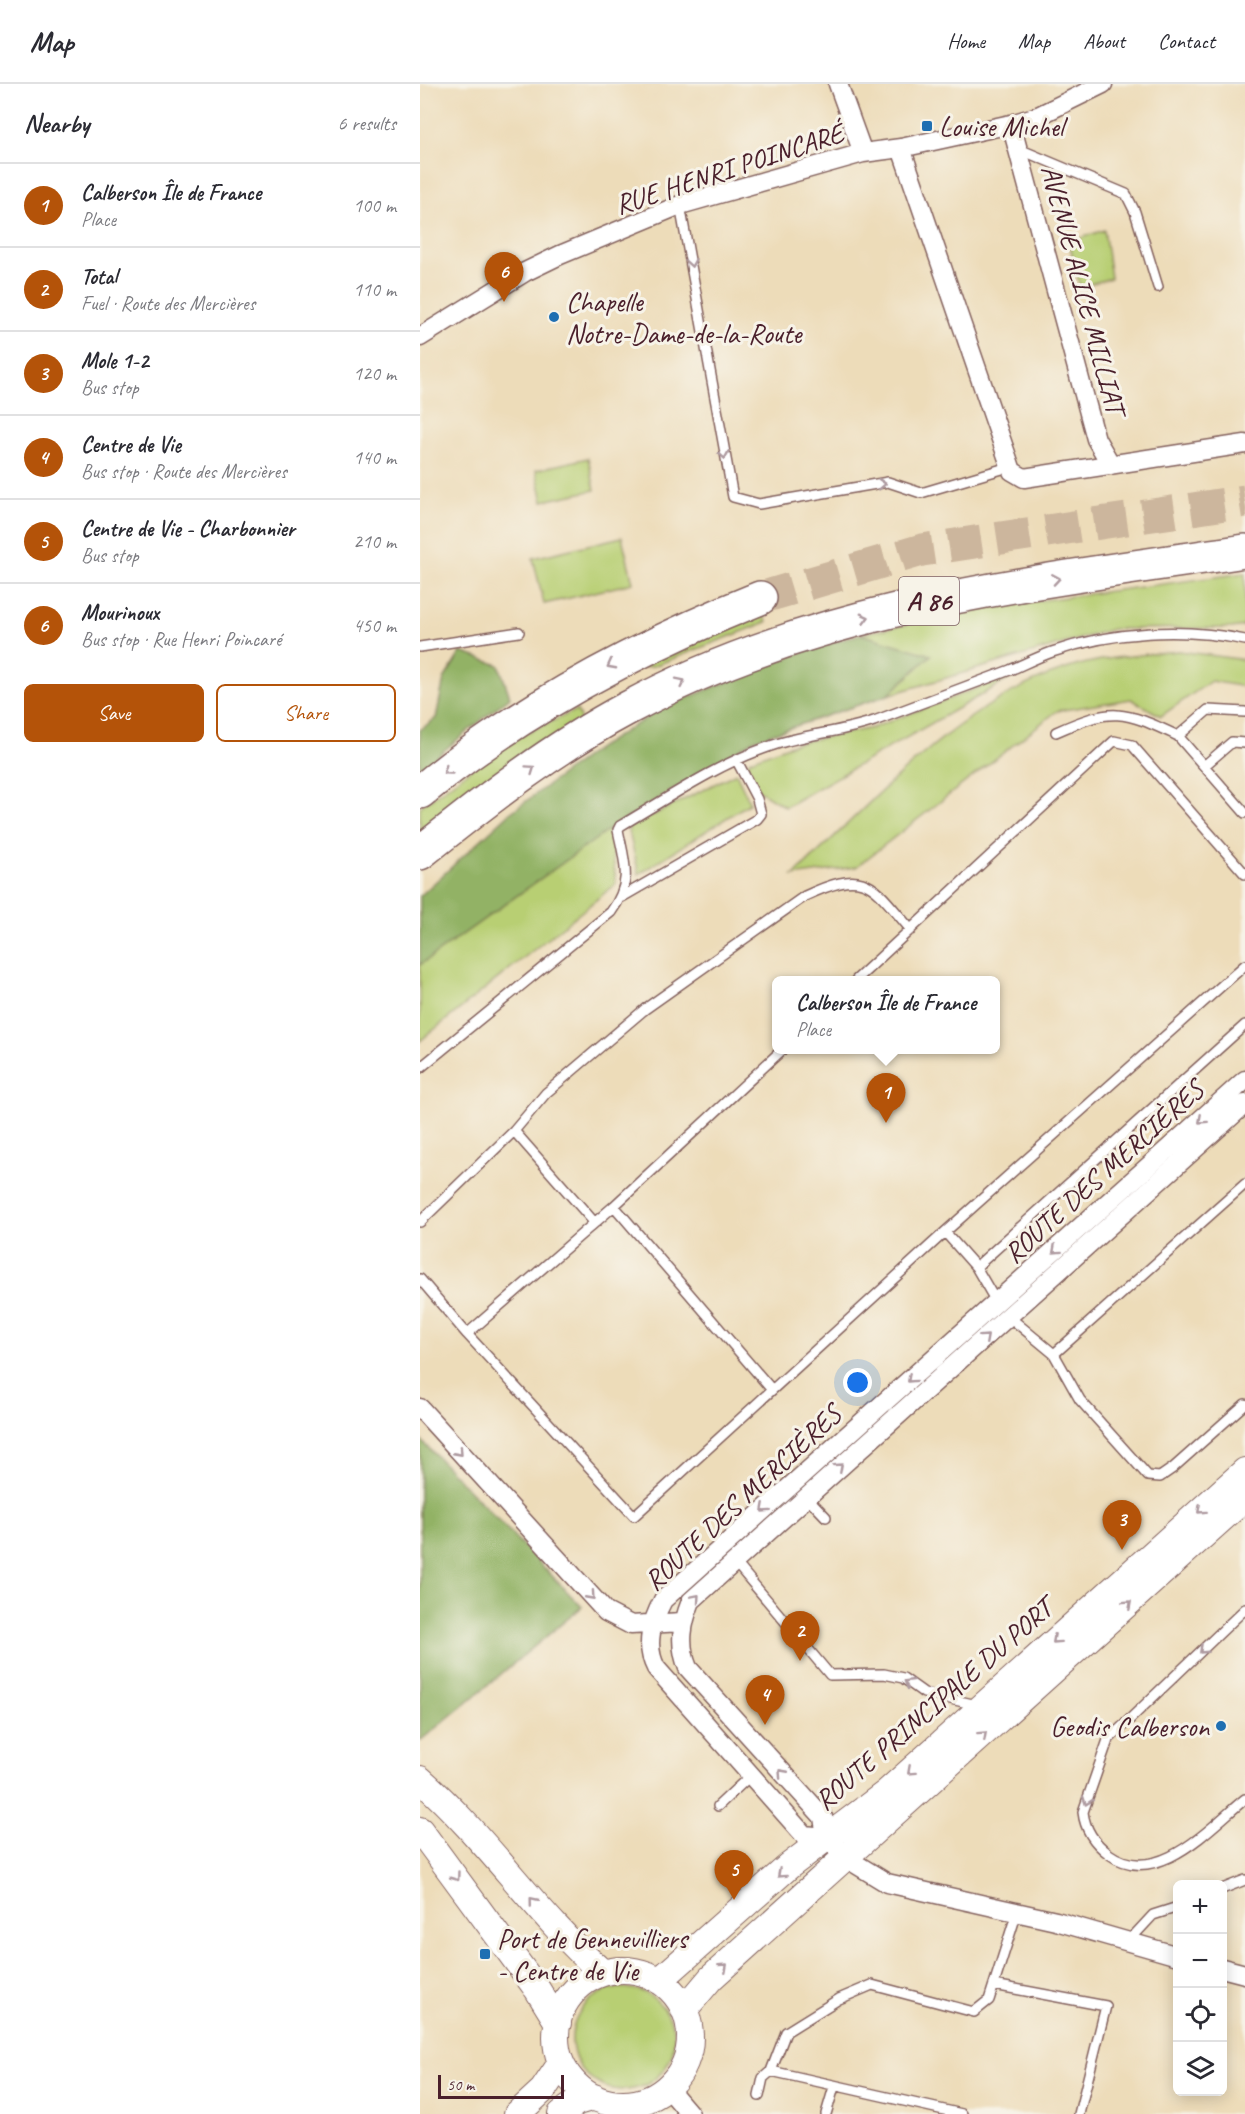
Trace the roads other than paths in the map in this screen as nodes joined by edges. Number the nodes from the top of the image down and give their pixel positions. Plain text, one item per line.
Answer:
1 (838, 84) edge
2 (1103, 84) edge
3 (1011, 124) junction
4 (901, 148) junction
5 (1019, 149) junction
6 (863, 153) junction
7 (681, 206) junction
8 (1158, 287) dead end
9 (420, 337) edge
10 (1245, 444) edge
11 (1112, 465) junction
12 (1009, 467) junction
13 (1245, 551) edge
14 (760, 598) tunnel mouth
15 (519, 632) dead end
16 (1245, 640) edge
17 (420, 647) edge
18 (1245, 712) edge
19 (1056, 732) dead end
20 (1178, 736) junction
21 (1245, 743) edge
22 (737, 761) junction
23 (1204, 766) junction
24 (420, 792) edge
25 (483, 802) junction
26 (1245, 813) edge
27 (420, 853) edge
28 (420, 873) edge
29 (1245, 874) edge
30 (622, 897) junction
31 (911, 930) junction
32 (1245, 965) edge
33 (861, 976) edge
34 (1245, 1025) edge
35 (778, 1054) edge
36 (420, 1068) edge
37 (1245, 1080) edge
38 (1245, 1104) edge
39 (514, 1131) junction
40 (1245, 1184) edge
41 (614, 1206) junction
42 (420, 1222) edge
43 (594, 1222) junction
44 (945, 1232) junction
45 (976, 1267) junction
46 (420, 1279) edge
47 (1002, 1310) junction
48 (467, 1334) junction
49 (1054, 1354) junction
50 (772, 1390) junction
51 (1245, 1404) edge
52 (420, 1408) edge
53 (1245, 1471) edge
54 (801, 1490) junction
55 (1245, 1498) edge
56 (826, 1517) dead end
57 (735, 1562) junction
58 (1245, 1610) edge
59 (682, 1622) junction
60 (651, 1623) junction
61 (982, 1707) junction
62 (752, 1775) junction
63 (420, 1779) edge
64 (1245, 1799) edge
65 (718, 1806) dead end
66 (420, 1830) edge
67 (826, 1837) junction
68 (846, 1858) junction
69 (1245, 1880) edge
70 (1227, 1887) edge
71 (1173, 1909) edge
72 (1017, 1912) junction
73 (1127, 1942) junction
74 (1173, 1955) edge
75 (1227, 1969) edge
76 (603, 1973) junction
77 (1245, 1974) edge
78 (658, 1980) junction
79 (994, 1985) junction
80 (684, 2010) junction
81 (558, 2023) junction
82 (561, 2063) junction
83 (771, 2071) junction
84 (667, 2087) junction
85 (834, 2087) junction
86 (759, 2096) dead end
87 (594, 2097) junction
88 (517, 2114) edge
89 (561, 2114) edge
90 (690, 2114) edge
91 (826, 2114) edge
92 (962, 2114) edge
93 (1079, 2114) edge

1 - 6 street
2 - 3 street, RUE HENRI POINCARÉ
3 - 4 street, RUE HENRI POINCARÉ
3 - 5 street, AVENUE ALICE MILLIAT
4 - 6 street, RUE HENRI POINCARÉ
4 - 12 street
5 - 8 lane
5 - 11 street, AVENUE ALICE MILLIAT
6 - 7 street, RUE HENRI POINCARÉ
7 - 9 street, RUE HENRI POINCARÉ
7 -> 12 lane
10 - 11 street
11 - 12 street
25 -> 13 highway, A 86
14 -> 24 highway
15 - 17 lane
16 - 22 lane
18 - 20 lane
19 - 20 lane
20 - 23 lane
21 - 23 lane
22 - 30 lane
22 - 30 lane
23 - 26 lane
25 - 27 highway, A 86
25 - 28 highway
29 - 31 lane
30 - 36 lane
31 - 33 lane
31 - 39 lane
32 - 44 lane
34 - 45 lane
35 - 41 lane
37 -> 47 street, ROUTE DES MERCIÈRES
38 - 47 street, ROUTE DES MERCIÈRES
39 - 42 lane
39 - 43 lane
40 - 49 lane
41 - 43 lane
41 - 50 lane
43 - 48 lane
44 - 45 lane
44 - 50 lane
45 - 47 lane
46 - 48 lane
47 - 49 lane
47 - 54 street, ROUTE DES MERCIÈRES
48 - 50 lane
49 - 51 lane
52 -> 60 street
53 -> 61 main road, ROUTE PRINCIPALE DU PORT
54 - 56 lane
54 - 57 street, ROUTE DES MERCIÈRES
54 -> 60 street, ROUTE DES MERCIÈRES
68 -> 55 main road, ROUTE PRINCIPALE DU PORT
59 -> 57 street, ROUTE DES MERCIÈRES
61 -> 57 lane
58 -> 64 lane
59 - 60 street
67 -> 59 street, ROUTE DES MERCIÈRES
60 - 62 street, ROUTE DES MERCIÈRES
61 -> 67 main road, ROUTE PRINCIPALE DU PORT
62 - 65 lane
62 - 67 street, ROUTE DES MERCIÈRES
76 -> 63 main road
66 -> 81 main road
67 - 68 street
67 -> 78 main road, ROUTE PRINCIPALE DU PORT
68 - 72 street
80 -> 68 main road, ROUTE PRINCIPALE DU PORT
69 - 70 lane
71 - 73 lane
72 - 73 street
72 - 79 lane
73 - 74 street
75 - 77 street
76 - 78 main road
76 - 81 main road
78 - 80 main road
79 - 83 lane
79 - 93 lane
80 - 84 main road
81 - 82 main road
82 - 87 main road
82 - 88 main road
83 - 85 lane
83 - 86 lane
84 - 87 main road
84 - 90 street
85 - 91 lane
85 - 92 lane
87 - 89 main road

